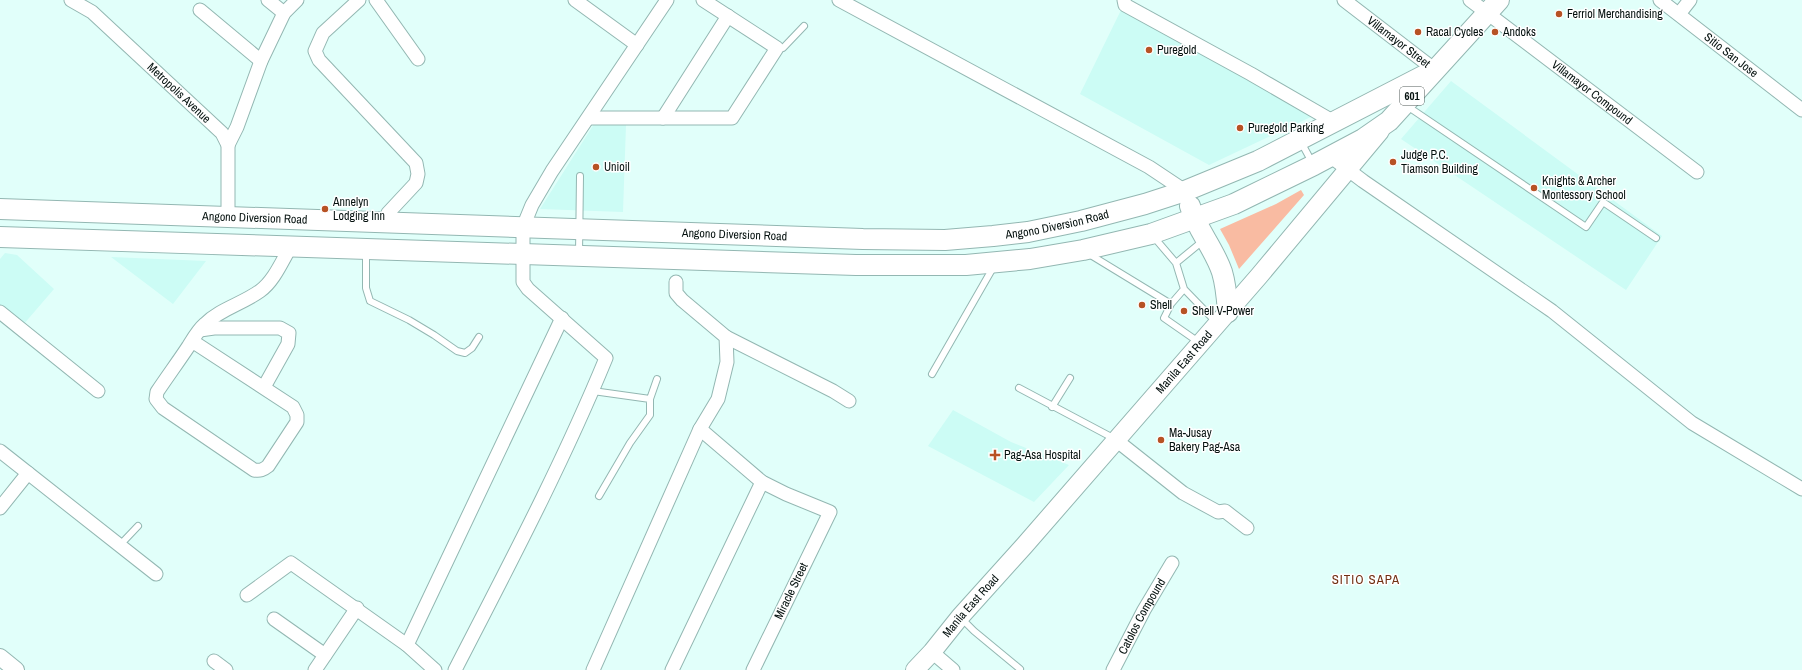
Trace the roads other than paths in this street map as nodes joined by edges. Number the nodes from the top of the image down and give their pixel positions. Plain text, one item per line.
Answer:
1 (71, 0) edge
2 (268, 0) edge
3 (297, 0) edge
4 (358, 0) edge
5 (376, 0) edge
6 (667, 0) edge
7 (703, 0) edge
8 (839, 0) edge
9 (1124, 0) edge
10 (1344, 0) edge
11 (1470, 0) edge
12 (1660, 0) edge
13 (1690, 0) edge
14 (583, 2) edge
15 (1493, 7) edge
16 (200, 10) dead end
17 (284, 13) junction
18 (1679, 14) junction
19 (728, 16) junction
20 (804, 26) dead end
21 (637, 44) junction
22 (778, 48) junction
23 (418, 59) dead end
24 (261, 61) junction
25 (1435, 70) junction
26 (1404, 104) junction
27 (1802, 110) edge
28 (589, 118) junction
29 (663, 118) junction
30 (1388, 121) junction
31 (1334, 122) junction
32 (1300, 139) junction
33 (228, 145) junction
34 (1322, 161) junction
35 (1347, 170) junction
36 (1697, 172) dead end
37 (580, 176) dead end
38 (1185, 191) junction
39 (0, 209) edge
40 (93, 212) junction
41 (228, 216) junction
42 (1194, 219) junction
43 (376, 222) junction
44 (523, 227) junction
45 (579, 228) junction
46 (1151, 234) junction
47 (993, 236) junction
48 (0, 237) edge
49 (1656, 238) dead end
50 (1205, 239) junction
51 (92, 240) junction
52 (291, 246) junction
53 (366, 249) junction
54 (1083, 250) junction
55 (522, 254) junction
56 (578, 256) junction
57 (995, 263) junction
58 (1176, 263) junction
59 (676, 282) dead end
60 (1184, 289) junction
61 (1171, 304) junction
62 (0, 312) edge
63 (1222, 317) junction
64 (562, 318) junction
65 (200, 330) junction
66 (479, 337) dead end
67 (726, 337) junction
68 (192, 341) junction
69 (1200, 343) junction
70 (932, 374) dead end
71 (1070, 378) dead end
72 (657, 379) dead end
73 (264, 387) junction
74 (1019, 388) dead end
75 (98, 391) dead end
76 (593, 391) junction
77 (650, 400) junction
78 (849, 401) dead end
79 (1052, 407) junction
80 (700, 429) junction
81 (1116, 440) junction
82 (0, 451) edge
83 (28, 473) junction
84 (762, 482) junction
85 (1802, 489) edge
86 (599, 496) dead end
87 (0, 508) edge
88 (138, 526) dead end
89 (1248, 528) dead end
90 (119, 546) junction
91 (1172, 563) dead end
92 (156, 574) dead end
93 (247, 594) dead end
94 (357, 608) junction
95 (960, 617) junction
96 (274, 619) dead end
97 (407, 645) junction
98 (932, 652) junction
99 (325, 655) junction
100 (0, 657) edge
101 (214, 661) dead end
102 (1020, 669) edge
103 (16, 670) edge
104 (226, 670) edge
105 (315, 670) edge
106 (435, 670) edge
107 (455, 670) edge
108 (593, 670) edge
109 (672, 670) edge
110 (753, 670) edge
111 (915, 670) edge
112 (953, 670) edge
113 (1113, 670) edge

1 - 33 street, Metropolis Avenue
2 - 17 street
3 - 17 street
4 - 43 street
5 - 23 street
6 - 21 street
7 - 19 street
8 - 38 street
9 - 31 street
10 - 25 street, Villamayor Street
11 - 15 street
12 - 18 street, Sitio San Jose
13 - 18 street
14 - 21 street
15 - 25 main road, Manila East Road / 601
15 - 36 street, Villamayor Compound
16 - 24 street
17 - 24 street
18 - 27 street, Sitio San Jose
19 - 22 street
19 - 29 street
20 - 22 lane
21 - 28 street
22 - 29 street
24 - 33 street
25 - 26 main road, Manila East Road / 601
25 - 31 main road, Angono Diversion Road
26 - 30 main road, Manila East Road / 601
26 - 49 lane
28 - 29 street
28 - 44 street
30 - 34 main road
30 - 35 main road, Manila East Road / 601
31 - 32 main road, Angono Diversion Road
32 - 34 lane
32 - 38 main road, Angono Diversion Road
33 - 41 street
34 - 35 street
34 - 42 main road
35 - 63 main road, Manila East Road / 601
35 - 85 street
37 - 45 lane
38 - 42 main road
38 - 47 main road, Angono Diversion Road
39 - 40 main road, Angono Diversion Road
40 - 41 main road, Angono Diversion Road
40 - 51 main road
41 - 43 main road, Angono Diversion Road
42 - 46 main road
42 - 50 main road
43 - 44 main road, Angono Diversion Road
43 - 53 main road
44 - 45 main road, Angono Diversion Road
44 - 55 street
45 - 47 main road, Angono Diversion Road
45 - 56 lane
46 - 54 main road
46 - 58 lane
47 - 57 main road
48 - 51 main road
50 - 58 lane
50 - 63 main road
51 - 52 main road
52 - 53 main road
52 - 65 street
53 - 55 main road
53 - 66 lane
54 - 57 main road
54 - 61 lane
55 - 56 main road
55 - 64 street
56 - 57 main road
57 - 70 lane
58 - 60 lane
59 - 67 street
60 - 61 lane
60 - 63 lane
61 - 69 lane
62 - 75 street
63 - 69 main road, Manila East Road / 601
64 - 76 street
64 - 97 street
65 - 68 street
65 - 73 street
67 - 78 street
67 - 80 street
68 - 73 street
68 - 73 street
69 - 81 main road, Manila East Road / 601
71 - 79 lane
72 - 77 lane
74 - 79 lane
76 - 77 lane
76 - 107 street
77 - 86 lane
79 - 81 lane
80 - 84 street
80 - 108 street
81 - 89 street
81 - 95 main road, Manila East Road / 601
82 - 83 street
83 - 87 street
83 - 90 street
84 - 109 street
84 - 110 street, Miracle Street
88 - 90 lane
90 - 92 street
91 - 113 street, Catolos Compound
93 - 94 street
94 - 97 street
94 - 99 street
95 - 98 main road, Manila East Road / 601
95 - 102 lane
96 - 99 street
97 - 106 street
98 - 111 main road, Manila East Road / 601
98 - 112 street
99 - 105 street
100 - 103 street
101 - 104 street

